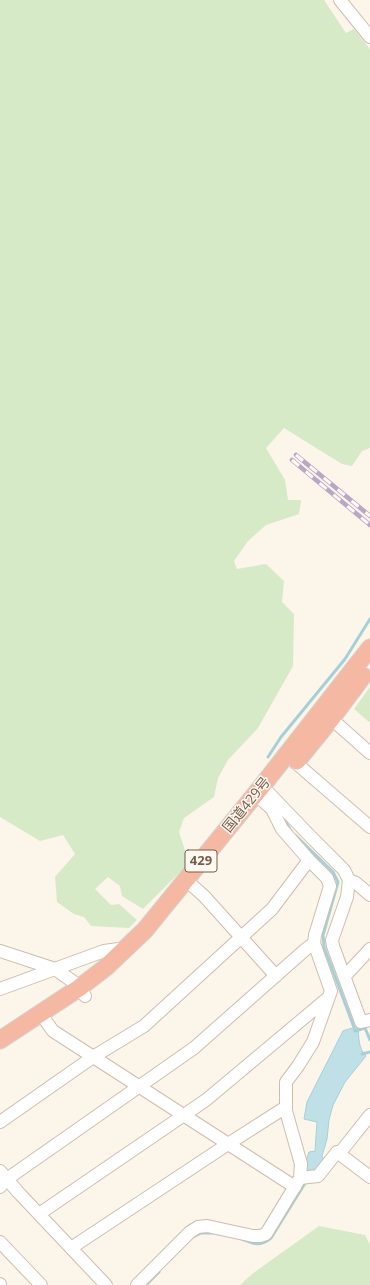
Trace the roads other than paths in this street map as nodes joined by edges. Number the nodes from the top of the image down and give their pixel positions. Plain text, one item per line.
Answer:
1 (340, 0) edge
2 (370, 37) edge
3 (370, 648) edge
4 (370, 666) edge
5 (326, 715) junction
6 (370, 753) edge
7 (291, 759) junction
8 (263, 794) junction
9 (370, 827) edge
10 (309, 860) junction
11 (349, 880) junction
12 (190, 884) junction
13 (370, 895) edge
14 (241, 938) junction
15 (314, 943) junction
16 (126, 948) junction
17 (370, 949) edge
18 (0, 951) edge
19 (366, 963) edge
20 (55, 969) junction
21 (276, 976) junction
22 (345, 976) junction
23 (0, 989) edge
24 (82, 992) junction
25 (330, 996) junction
26 (44, 1018) junction
27 (370, 1020) edge
28 (0, 1040) edge
29 (0, 1053) edge
30 (93, 1057) junction
31 (140, 1087) junction
32 (286, 1107) junction
33 (183, 1115) junction
34 (370, 1115) edge
35 (0, 1122) edge
36 (228, 1144) junction
37 (339, 1154) junction
38 (370, 1177) edge
39 (2, 1179) edge
40 (303, 1180) junction
41 (39, 1214) junction
42 (0, 1242) edge
43 (71, 1248) junction
44 (42, 1285) edge
45 (106, 1285) edge
46 (137, 1285) edge

1 - 2 street
3 - 5 highway, 国道429号 / 429
4 - 5 highway, 国道429号 / 429
5 - 6 street
5 - 7 highway, 国道429号 / 429
7 - 8 highway, 国道429号 / 429
7 - 9 street
8 - 10 street
8 - 11 street
8 - 12 highway, 国道429号 / 429
10 - 14 street
10 - 15 street
11 - 13 street
11 - 22 street
12 - 14 street
12 - 16 highway, 国道429号 / 429
12 - 24 highway, 国道429号 / 429
14 - 21 street
14 - 30 street
15 - 21 street
15 - 25 street
16 - 20 street
16 - 24 highway, 国道429号 / 429
17 - 19 street
18 - 20 street
19 - 22 street
20 - 23 street
20 - 24 street
21 - 31 street
22 - 27 street
24 - 26 highway, 国道429号 / 429
25 - 32 street
25 - 33 street
26 - 28 highway, 国道429号 / 429
26 - 29 highway, 国道429号 / 429
26 - 30 street
30 - 31 street
30 - 35 street
31 - 33 street
31 - 39 street
32 - 36 street
32 - 40 street
33 - 36 street
33 - 41 street
34 - 37 street
36 - 40 street
36 - 43 street
37 - 38 street
37 - 40 street
39 - 41 street
40 - 46 street
41 - 43 street
42 - 44 street
43 - 45 street

